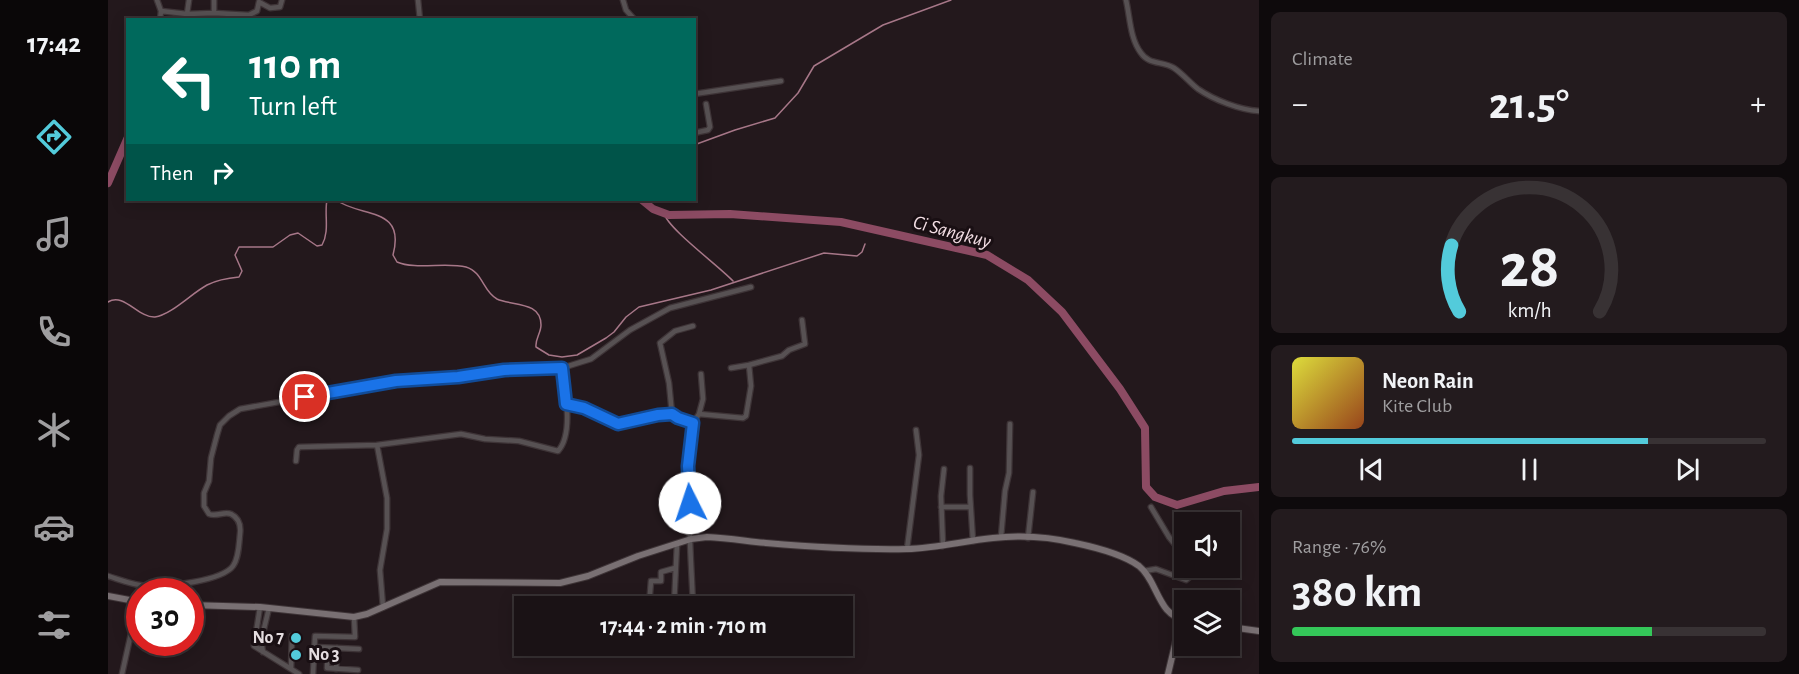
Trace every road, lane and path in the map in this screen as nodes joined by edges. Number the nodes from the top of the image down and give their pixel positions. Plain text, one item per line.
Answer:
1 (157, 0) edge
2 (189, 0) edge
3 (213, 0) edge
4 (282, 0) edge
5 (418, 0) edge
6 (623, 0) edge
7 (1126, 0) edge
8 (161, 11) junction
9 (214, 13) junction
10 (187, 14) junction
11 (160, 18) edge
12 (420, 18) edge
13 (633, 18) edge
14 (781, 81) dead end
15 (696, 94) edge
16 (706, 104) dead end
17 (1259, 111) edge
18 (696, 133) edge
19 (751, 287) dead end
20 (802, 320) dead end
21 (693, 326) dead end
22 (749, 365) junction
23 (562, 368) junction
24 (731, 368) dead end
25 (701, 374) dead end
26 (566, 404) junction
27 (672, 414) junction
28 (699, 414) junction
29 (693, 423) junction
30 (1010, 424) dead end
31 (916, 430) dead end
32 (377, 445) junction
33 (296, 461) dead end
34 (970, 468) dead end
35 (944, 469) dead end
36 (1033, 492) dead end
37 (941, 507) junction
38 (970, 507) junction
39 (1150, 507) dead end
40 (1001, 537) junction
41 (1028, 538) junction
42 (691, 539) junction
43 (973, 541) junction
44 (676, 543) junction
45 (1174, 543) edge
46 (943, 546) junction
47 (907, 549) junction
48 (675, 568) junction
49 (1144, 571) junction
50 (108, 576) edge
51 (1174, 576) edge
52 (204, 579) edge
53 (126, 580) edge
54 (108, 596) edge
55 (650, 596) edge
56 (674, 596) edge
57 (693, 596) edge
58 (126, 599) edge
59 (204, 605) edge
60 (260, 607) junction
61 (383, 607) junction
62 (269, 608) junction
63 (354, 616) junction
64 (1174, 617) edge
65 (1240, 628) edge
66 (1259, 631) edge
67 (292, 636) dead end
68 (314, 647) junction
69 (328, 648) junction
70 (337, 648) junction
71 (359, 649) dead end
72 (1174, 649) edge
73 (263, 652) junction
74 (126, 656) edge
75 (291, 669) junction
76 (336, 669) junction
77 (358, 670) dead end
78 (122, 674) edge
79 (299, 674) edge
80 (313, 674) edge
81 (1168, 674) edge

1 - 8 street
2 - 10 street
3 - 9 street
4 - 9 street
5 - 12 street
6 - 13 street
7 - 17 street
8 - 10 street
8 - 11 street
9 - 10 street
14 - 15 street
16 - 18 street
19 - 23 street
20 - 22 street
21 - 27 street
22 - 24 street
22 - 28 street
23 - 26 street
23 - 52 street
25 - 28 street
26 - 27 street
26 - 32 street
27 - 29 street
28 - 29 street
29 - 42 street
30 - 40 street
31 - 47 street
32 - 33 street
32 - 61 street
34 - 38 street
35 - 37 street
36 - 41 street
37 - 38 street
37 - 46 street
38 - 43 street
39 - 45 street
40 - 41 street
40 - 43 street
41 - 49 street
42 - 44 street
42 - 47 street
42 - 57 street
43 - 46 street
44 - 48 street
44 - 61 street
46 - 47 street
48 - 55 street
48 - 56 street
49 - 51 street
49 - 64 street
50 - 53 street
54 - 58 street
59 - 60 street
60 - 62 street
60 - 73 street
61 - 63 street
62 - 63 street
62 - 73 street
63 - 68 street
65 - 66 street
67 - 75 street
68 - 69 street
68 - 80 street
69 - 70 street
69 - 76 street
70 - 71 street
70 - 76 street
72 - 81 street
73 - 75 street
74 - 78 street
75 - 79 street
76 - 77 street

